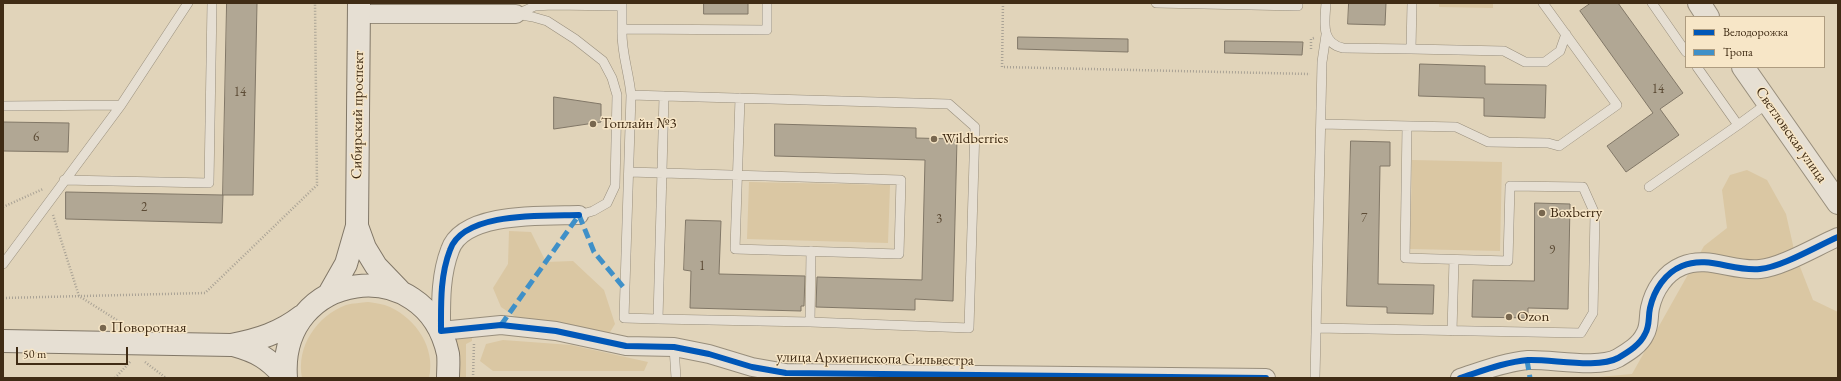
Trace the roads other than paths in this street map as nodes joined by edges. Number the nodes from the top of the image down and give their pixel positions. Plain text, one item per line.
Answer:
1 (188, 3) edge
2 (212, 3) edge
3 (767, 3) edge
4 (1156, 3) edge
5 (1194, 3) edge
6 (1298, 3) edge
7 (1326, 3) edge
8 (1412, 3) edge
9 (1543, 3) edge
10 (1652, 3) edge
11 (1699, 3) edge
12 (622, 5) edge
13 (359, 9) edge
14 (516, 14) junction
15 (1707, 16) edge
16 (622, 29) junction
17 (1566, 34) junction
18 (1326, 35) junction
19 (1411, 49) junction
20 (1685, 51) edge
21 (1698, 68) edge
22 (1744, 68) edge
23 (631, 95) junction
24 (664, 96) junction
25 (740, 98) junction
26 (1768, 103) junction
27 (121, 105) junction
28 (3, 106) edge
29 (1321, 124) junction
30 (1738, 125) junction
31 (1408, 126) junction
32 (628, 172) junction
33 (662, 173) junction
34 (738, 175) junction
35 (64, 180) junction
36 (1649, 187) dead end
37 (1838, 203) edge
38 (579, 215) joint
39 (357, 226) junction
40 (1838, 237) edge
41 (811, 251) junction
42 (1454, 260) junction
43 (3, 264) edge
44 (400, 291) junction
45 (329, 294) junction
46 (302, 316) junction
47 (658, 319) junction
48 (810, 322) junction
49 (1316, 328) junction
50 (1452, 331) junction
51 (441, 332) junction
52 (3, 341) edge
53 (231, 345) junction
54 (674, 348) junction
55 (286, 377) edge
56 (448, 378) edge
57 (676, 378) edge
58 (1266, 378) edge
59 (1315, 378) edge
60 (1460, 378) edge

1 - 27 lane
2 - 35 lane
3 - 16 lane
4 - 5 lane
5 - 6 lane
7 - 18 lane
8 - 19 lane
9 - 17 lane
10 - 20 lane
11 - 15 main road
12 - 14 lane
12 - 16 lane
13 - 14 street
13 - 39 main road, Сибирский проспект
14 - 38 lane
16 - 23 lane
17 - 19 lane
17 - 31 lane
18 - 19 lane
18 - 29 lane
21 - 30 lane
22 - 26 main road, Светловская улица
23 - 24 lane
23 - 32 lane
24 - 25 lane
24 - 33 lane
25 - 34 lane
25 - 48 lane
26 - 30 lane
26 - 37 main road, Светловская улица
27 - 28 lane
27 - 35 lane
29 - 31 lane
29 - 49 lane
30 - 36 lane
31 - 42 lane
32 - 33 lane
32 - 47 lane
33 - 34 lane
33 - 47 lane
34 - 41 lane
34 - 41 lane
35 - 43 lane
38 - 51 street
39 - 44 main road
39 - 45 main road
40 - 60 street
41 - 48 lane
42 - 50 lane
42 - 50 lane
44 - 45 main road
44 - 51 main road
45 - 46 main road
46 - 53 main road
46 - 55 main road
47 - 48 lane
49 - 50 lane
49 - 59 lane
51 - 54 street, улица Архиепископа Сильвестра
51 - 56 main road
52 - 53 main road
53 - 55 main road
54 - 57 lane
54 - 58 street, улица Архиепископа Сильвестра

